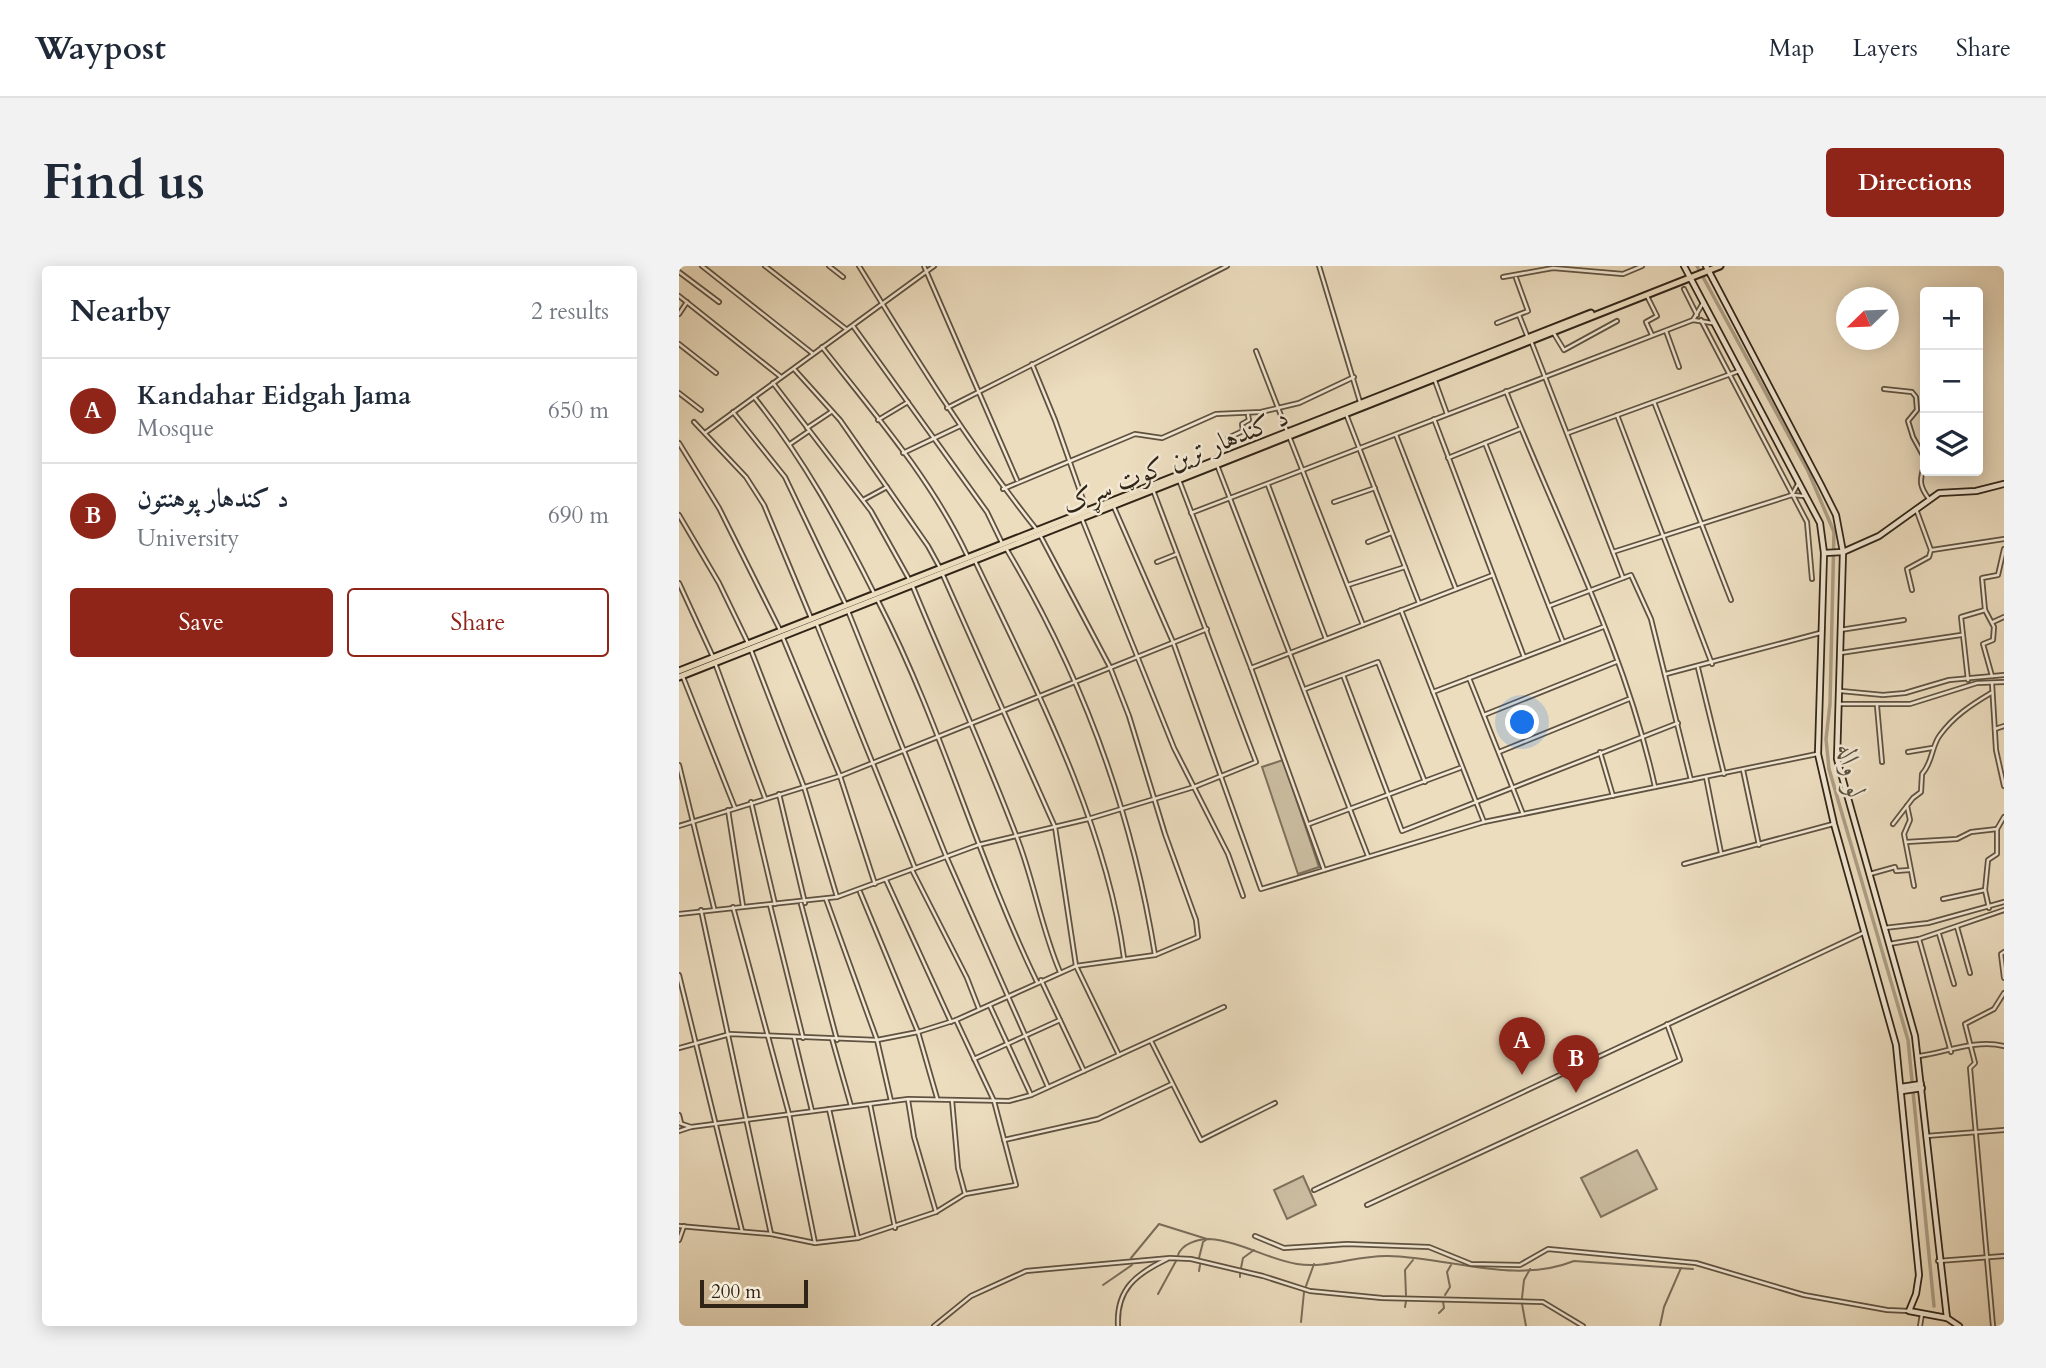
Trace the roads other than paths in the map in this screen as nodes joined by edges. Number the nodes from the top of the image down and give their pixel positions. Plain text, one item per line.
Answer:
1 (702, 266) edge
2 (765, 266) edge
3 (829, 266) edge
4 (859, 266) edge
5 (924, 266) edge
6 (934, 266) edge
7 (1227, 266) edge
8 (1318, 266) edge
9 (1642, 266) edge
10 (1683, 266) edge
11 (1720, 266) edge
12 (1707, 268) edge
13 (679, 272) edge
14 (927, 272) junction
15 (843, 277) dead end
16 (1516, 277) junction
17 (1503, 278) dead end
18 (1690, 278) junction
19 (1684, 289) dead end
20 (679, 296) edge
21 (1647, 296) junction
22 (687, 302) junction
23 (719, 302) dead end
24 (1703, 303) junction
25 (882, 304) junction
26 (679, 314) edge
27 (1519, 315) junction
28 (1697, 315) junction
29 (1617, 320) dead end
30 (1693, 320) junction
31 (1701, 320) junction
32 (1497, 323) dead end
33 (1713, 323) junction
34 (852, 325) junction
35 (846, 329) junction
36 (1666, 330) junction
37 (1553, 332) junction
38 (1652, 335) junction
39 (1530, 339) junction
40 (679, 345) edge
41 (822, 347) junction
42 (1257, 351) dead end
43 (813, 354) junction
44 (1031, 364) junction
45 (1679, 367) dead end
46 (793, 368) junction
47 (1739, 371) junction
48 (716, 373) dead end
49 (1729, 375) junction
50 (1545, 376) junction
51 (781, 377) junction
52 (1354, 377) junction
53 (1433, 377) junction
54 (773, 383) junction
55 (1884, 389) dead end
56 (979, 391) junction
57 (1506, 391) junction
58 (679, 393) edge
59 (754, 397) junction
60 (908, 402) junction
61 (1360, 402) junction
62 (1654, 402) junction
63 (1279, 406) junction
64 (947, 408) junction
65 (701, 410) dead end
66 (832, 411) junction
67 (733, 412) junction
68 (1346, 414) junction
69 (1447, 414) junction
70 (1248, 415) junction
71 (1617, 415) junction
72 (1434, 419) junction
73 (878, 420) junction
74 (694, 422) dead end
75 (960, 426) junction
76 (808, 429) junction
77 (1521, 429) junction
78 (705, 433) junction
79 (1568, 433) junction
80 (1288, 434) junction
81 (1395, 434) junction
82 (936, 438) junction
83 (1229, 438) dead end
84 (679, 443) edge
85 (1485, 443) junction
86 (790, 444) junction
87 (1359, 448) junction
88 (903, 453) junction
89 (1448, 458) junction
90 (1069, 459) junction
91 (1217, 465) junction
92 (1303, 470) junction
93 (1017, 480) junction
94 (1169, 480) junction
95 (1179, 480) junction
96 (1799, 482) junction
97 (1268, 484) junction
98 (2004, 484) edge
99 (887, 487) junction
100 (1375, 488) junction
101 (1003, 489) junction
102 (1153, 490) junction
103 (1792, 495) junction
104 (1807, 497) junction
105 (1231, 498) junction
106 (1929, 499) junction
107 (863, 500) junction
108 (1333, 502) dead end
109 (1113, 505) junction
110 (1916, 509) junction
111 (1087, 511) junction
112 (1191, 513) junction
113 (679, 515) edge
114 (1081, 518) junction
115 (1702, 523) junction
116 (1392, 532) junction
117 (1039, 533) junction
118 (1664, 535) junction
119 (2004, 539) edge
120 (1368, 542) dead end
121 (1005, 546) junction
122 (2004, 549) edge
123 (1931, 550) junction
124 (1613, 552) junction
125 (1840, 552) junction
126 (1178, 553) junction
127 (1826, 553) junction
128 (972, 559) junction
129 (1157, 562) dead end
130 (1406, 567) junction
131 (942, 571) junction
132 (1493, 575) junction
133 (1623, 578) junction
134 (1812, 579) dead end
135 (679, 583) edge
136 (911, 583) junction
137 (1348, 585) junction
138 (1456, 589) junction
139 (1588, 590) junction
140 (1912, 590) dead end
141 (876, 598) junction
142 (1731, 600) dead end
143 (1419, 603) junction
144 (1549, 606) junction
145 (847, 609) junction
146 (1401, 610) junction
147 (1985, 610) junction
148 (2004, 617) edge
149 (1904, 620) dead end
150 (815, 622) junction
151 (1993, 622) junction
152 (1363, 625) junction
153 (1603, 626) junction
154 (1207, 629) junction
155 (1840, 631) junction
156 (1820, 633) junction
157 (782, 635) junction
158 (1961, 635) junction
159 (1326, 639) junction
160 (1173, 642) junction
161 (1563, 642) junction
162 (750, 648) junction
163 (1291, 653) junction
164 (1839, 653) junction
165 (1139, 656) junction
166 (1524, 657) junction
167 (714, 660) junction
168 (1616, 662) junction
169 (1712, 664) junction
170 (1110, 667) junction
171 (1697, 667) junction
172 (1251, 668) junction
173 (680, 672) edge
174 (1666, 674) junction
175 (1343, 675) junction
176 (2004, 675) edge
177 (1992, 676) junction
178 (1469, 678) junction
179 (1968, 680) junction
180 (1074, 681) junction
181 (2004, 682) edge
182 (1992, 683) junction
183 (1305, 689) junction
184 (1837, 691) junction
185 (1433, 692) junction
186 (1991, 693) junction
187 (1040, 695) junction
188 (1630, 699) junction
189 (1838, 704) junction
190 (1877, 704) junction
191 (1003, 710) junction
192 (1484, 715) junction
193 (970, 723) junction
194 (1678, 723) junction
195 (2004, 726) edge
196 (1996, 729) junction
197 (1644, 736) junction
198 (937, 737) junction
199 (1933, 748) junction
200 (904, 750) junction
201 (1499, 752) junction
202 (1600, 752) junction
203 (1908, 752) dead end
204 (1818, 754) junction
205 (872, 762) junction
206 (1882, 762) dead end
207 (679, 765) edge
208 (1461, 768) junction
209 (1743, 770) junction
210 (1724, 774) junction
211 (840, 776) junction
212 (1220, 777) junction
213 (1706, 777) junction
214 (1691, 780) junction
215 (1425, 782) junction
216 (2004, 786) edge
217 (804, 787) junction
218 (1194, 788) junction
219 (1513, 788) junction
220 (1655, 788) junction
221 (779, 794) junction
222 (1388, 795) junction
223 (1613, 796) junction
224 (765, 798) junction
225 (1154, 799) junction
226 (751, 802) junction
227 (1475, 803) junction
228 (1907, 806) junction
229 (735, 808) junction
230 (1352, 809) junction
231 (728, 810) junction
232 (1119, 810) junction
233 (1523, 814) junction
234 (2004, 817) edge
235 (1088, 819) junction
236 (694, 821) junction
237 (1484, 822) junction
238 (1309, 824) junction
239 (1834, 824) junction
240 (1893, 824) dead end
241 (679, 826) edge
242 (1055, 827) junction
243 (1997, 829) junction
244 (1017, 836) junction
245 (1906, 842) junction
246 (978, 845) junction
247 (1759, 845) junction
248 (1722, 854) junction
249 (1997, 854) junction
250 (2004, 854) edge
251 (946, 856) junction
252 (1368, 856) junction
253 (1684, 864) dead end
254 (913, 869) junction
255 (1324, 870) junction
256 (1909, 870) junction
257 (1870, 874) junction
258 (886, 880) junction
259 (874, 884) junction
260 (1914, 887) dead end
261 (860, 890) junction
262 (1985, 890) junction
263 (1243, 895) dead end
264 (837, 897) junction
265 (826, 899) junction
266 (1943, 899) dead end
267 (2004, 902) edge
268 (803, 903) junction
269 (770, 905) junction
270 (775, 905) junction
271 (743, 906) junction
272 (733, 907) junction
273 (714, 908) junction
274 (1989, 908) junction
275 (701, 910) junction
276 (2004, 910) edge
277 (679, 913) edge
278 (1957, 926) junction
279 (1884, 929) junction
280 (1865, 932) junction
281 (1939, 932) junction
282 (1919, 939) junction
283 (1889, 944) junction
284 (2004, 952) edge
285 (1155, 955) junction
286 (1123, 958) junction
287 (1076, 966) junction
288 (1060, 972) junction
289 (1971, 973) dead end
290 (679, 975) edge
291 (2004, 978) edge
292 (1039, 981) junction
293 (1954, 984) dead end
294 (2004, 993) edge
295 (1007, 996) junction
296 (989, 1004) junction
297 (1224, 1007) dead end
298 (979, 1009) junction
299 (1060, 1020) junction
300 (953, 1021) junction
301 (1667, 1024) junction
302 (918, 1032) junction
303 (730, 1034) junction
304 (1025, 1036) junction
305 (769, 1037) junction
306 (794, 1037) junction
307 (803, 1038) junction
308 (832, 1039) junction
309 (837, 1040) junction
310 (877, 1040) junction
311 (1151, 1040) junction
312 (697, 1043) junction
313 (1007, 1044) junction
314 (1970, 1046) junction
315 (2004, 1046) edge
316 (679, 1048) edge
317 (1951, 1052) junction
318 (1119, 1055) junction
319 (1919, 1056) junction
320 (974, 1059) junction
321 (1084, 1071) junction
322 (1173, 1084) junction
323 (1921, 1086) junction
324 (1048, 1087) junction
325 (1902, 1089) junction
326 (1031, 1095) junction
327 (937, 1098) junction
328 (908, 1099) junction
329 (952, 1100) junction
330 (891, 1101) junction
331 (994, 1101) junction
332 (1275, 1102) dead end
333 (870, 1104) junction
334 (851, 1106) junction
335 (829, 1109) junction
336 (812, 1111) junction
337 (789, 1114) junction
338 (679, 1115) edge
339 (749, 1119) junction
340 (680, 1123) edge
341 (716, 1123) junction
342 (691, 1126) junction
343 (2004, 1130) edge
344 (679, 1131) edge
345 (1976, 1132) junction
346 (1926, 1136) junction
347 (1005, 1140) junction
348 (1314, 1190) dead end
349 (965, 1194) junction
350 (1367, 1205) dead end
351 (936, 1212) junction
352 (679, 1226) edge
353 (684, 1226) junction
354 (895, 1228) junction
355 (742, 1231) junction
356 (771, 1234) junction
357 (1255, 1236) dead end
358 (858, 1238) junction
359 (679, 1240) edge
360 (815, 1242) junction
361 (2004, 1256) edge
362 (1987, 1257) junction
363 (1170, 1258) junction
364 (1938, 1261) junction
365 (1909, 1311) junction
366 (1921, 1314) junction
367 (1947, 1318) junction
368 (934, 1326) edge
369 (1118, 1326) edge
370 (1583, 1326) edge
371 (1920, 1326) edge
372 (1959, 1326) edge
373 (1993, 1326) edge

1 - 43 street
2 - 35 street
3 - 15 street
4 - 25 street
5 - 14 street
6 - 14 street
7 - 44 street
8 - 52 street
9 - 16 street
10 - 18 street
11 - 12 main road
12 - 18 main road
12 - 125 street
13 - 23 street
14 - 25 street
14 - 56 street
16 - 17 street
16 - 27 street
18 - 21 main road, د کندهار ترين کوټ سړک
18 - 24 street
18 - 39 main road, د کندهار ترين کوټ سړک
19 - 28 street
20 - 22 street
21 - 37 main road, د کندهار ترين کوټ سړک
21 - 38 street
22 - 26 street
22 - 51 street
24 - 28 street
24 - 33 street
25 - 34 street
25 - 64 street
27 - 32 street
27 - 39 street
28 - 30 street
29 - 37 street
30 - 31 street
30 - 36 street
31 - 33 street
31 - 49 street
33 - 47 street
34 - 35 street
34 - 60 street
35 - 41 street
36 - 38 street
36 - 45 street
37 - 39 main road, د کندهار ترين کوټ سړک
38 - 50 street
39 - 50 street
39 - 53 main road, د کندهار ترين کوټ سړک
40 - 48 street
41 - 43 street
41 - 73 street
42 - 63 street
43 - 46 street
44 - 56 street
44 - 90 street
46 - 51 street
46 - 66 street
47 - 49 street
47 - 96 street
49 - 62 street
49 - 103 street
50 - 57 street
50 - 79 street
51 - 54 street
52 - 61 street
52 - 63 street
53 - 61 main road, د کندهار ترين کوټ سړک
53 - 68 main road, د کندهار ترين کوټ سړک
53 - 69 street
54 - 59 street
54 - 76 street
55 - 106 street
56 - 64 street
56 - 93 street
57 - 69 street
57 - 77 street
58 - 65 street
59 - 67 street
59 - 86 street
60 - 73 street
60 - 82 street
61 - 80 main road, د کندهار ترين کوټ سړک
62 - 71 street
62 - 115 street
63 - 70 street
63 - 80 street
64 - 75 street
66 - 76 street
66 - 99 street
67 - 78 street
67 - 145 street
68 - 80 main road, د کندهار ترين کوټ سړک
68 - 87 street
69 - 72 street
70 - 83 street
70 - 90 street
71 - 79 street
71 - 118 street
72 - 81 street
72 - 89 street
73 - 88 street
74 - 78 street
75 - 82 street
75 - 101 street
76 - 86 street
76 - 107 street
77 - 85 street
77 - 139 street
78 - 150 street
79 - 124 street
80 - 91 main road, د کندهار ترين کوټ سړک
80 - 92 street
80 - 94 main road, د کندهار ترين کوټ سړک
81 - 87 street
81 - 138 street
82 - 88 street
82 - 121 street
84 - 157 street
85 - 89 street
85 - 144 street
86 - 141 street
87 - 92 street
87 - 100 street
88 - 128 street
89 - 132 street
90 - 93 street
90 - 111 street
91 - 95 main road, د کندهار ترين کوټ سړک
91 - 105 street
92 - 97 street
92 - 137 street
93 - 101 street
94 - 95 main road, د کندهار ترين کوټ سړک
94 - 102 main road, د کندهار ترين کوټ سړک
94 - 111 main road, د کندهار ترين کوټ سړک
95 - 112 street
96 - 103 street
96 - 104 street
97 - 105 street
97 - 159 street
98 - 106 street
99 - 107 street
99 - 131 street
100 - 108 street
100 - 116 street
101 - 117 street
102 - 109 main road, د کندهار ترين کوټ سړک
102 - 126 street
103 - 104 street
103 - 115 street
103 - 134 street
104 - 127 street
105 - 112 street
105 - 163 street
106 - 110 street
107 - 136 street
109 - 114 main road, د کندهار ترين کوټ سړک
109 - 160 street
110 - 123 street
110 - 125 street
111 - 117 main road, د کندهار ترين کوټ سړک
112 - 172 street
113 - 162 street
114 - 117 main road, د کندهار ترين کوټ سړک
114 - 165 street
115 - 118 street
115 - 142 street
116 - 120 street
116 - 130 street
117 - 121 main road, د کندهار ترين کوټ سړک
117 - 170 street
118 - 124 street
118 - 169 street
119 - 123 street
121 - 128 main road, د کندهار ترين کوټ سړک
121 - 180 street
122 - 147 street
123 - 140 street
124 - 133 street
125 - 127 street
125 - 155 street
126 - 129 street
126 - 154 street
127 - 156 street
128 - 131 main road, د کندهار ترين کوټ سړک
128 - 187 street
130 - 137 street
130 - 143 street
131 - 136 main road, د کندهار ترين کوټ سړک
131 - 191 street
132 - 138 street
132 - 166 street
133 - 139 street
133 - 174 street
135 - 167 street
136 - 141 main road, د کندهار ترين کوټ سړک
136 - 193 street
137 - 152 street
138 - 143 street
139 - 144 street
139 - 153 street
141 - 145 main road, د کندهار ترين کوټ سړک
141 - 198 street
143 - 146 street
144 - 161 street
145 - 150 main road, د کندهار ترين کوټ سړک
145 - 200 street
146 - 152 street
146 - 185 street
147 - 151 street
147 - 158 street
148 - 151 street
149 - 155 street
150 - 157 main road, د کندهار ترين کوټ سړک
150 - 205 street
151 - 177 street
152 - 159 street
153 - 161 street
153 - 168 street
154 - 160 street
154 - 212 street
155 - 164 street
156 - 169 street
156 - 204 street
157 - 162 main road, د کندهار ترين کوټ سړک
157 - 211 street
158 - 164 street
158 - 179 street
159 - 163 street
160 - 165 street
160 - 212 street
161 - 166 street
162 - 167 main road, د کندهار ترين کوټ سړک
162 - 217 street
163 - 172 street
163 - 183 street
164 - 184 street
165 - 170 street
165 - 218 street
166 - 178 street
167 - 173 main road, د کندهار ترين کوټ سړک
167 - 224 street
168 - 188 street
168 - 192 street
169 - 171 street
170 - 180 street
170 - 225 street
171 - 174 street
171 - 210 street
172 - 238 street
173 - 229 street
174 - 194 street
175 - 183 street
175 - 215 street
175 - 222 street
176 - 177 street
177 - 179 street
178 - 185 street
178 - 192 street
179 - 184 street
180 - 187 street
180 - 232 street
181 - 182 street
182 - 186 street
182 - 190 street
183 - 230 street
184 - 189 street
185 - 208 street
186 - 196 street
186 - 199 street
187 - 191 street
187 - 235 street
188 - 197 street
188 - 201 street
189 - 190 street
189 - 257 street
190 - 206 street
191 - 193 street
191 - 242 street
192 - 201 street
193 - 198 street
193 - 244 street
194 - 197 street
194 - 214 street
195 - 196 street
196 - 216 street
197 - 202 street
197 - 220 street
198 - 200 street
198 - 246 street
199 - 203 street
199 - 228 street
200 - 205 street
200 - 251 street
201 - 219 street
202 - 219 street
202 - 223 street
204 - 209 street
204 - 239 street
205 - 211 street
205 - 254 street
207 - 236 street
208 - 215 street
208 - 227 street
209 - 210 street
209 - 247 street
210 - 213 street
211 - 217 street
211 - 259 street
212 - 218 street
212 - 255 street
213 - 214 street
213 - 248 street
214 - 220 street
215 - 222 street
217 - 221 street
217 - 264 street
218 - 225 street
218 - 263 street
219 - 227 street
219 - 233 street
220 - 223 street
221 - 224 street
221 - 268 street
222 - 227 street
222 - 230 street
223 - 233 street
224 - 226 street
225 - 232 street
225 - 285 street
226 - 229 street
226 - 270 street
227 - 237 street
228 - 240 street
228 - 245 street
229 - 231 street
230 - 238 street
230 - 252 street
231 - 236 street
231 - 271 street
232 - 235 street
232 - 285 street
233 - 237 street
234 - 243 street
235 - 242 street
235 - 286 street
236 - 241 street
236 - 273 street
237 - 252 street
238 - 255 street
239 - 247 street
239 - 280 street
242 - 244 street
242 - 287 street
243 - 245 street
243 - 249 street
244 - 246 street
244 - 288 street
245 - 256 street
246 - 251 street
246 - 292 street
247 - 248 street
248 - 253 street
249 - 250 street
249 - 262 street
251 - 254 street
251 - 295 street
252 - 255 street
254 - 258 street
254 - 298 street
256 - 257 street
256 - 260 street
257 - 279 street
258 - 259 street
258 - 300 street
259 - 261 street
261 - 264 street
261 - 302 street
262 - 266 street
262 - 274 street
264 - 265 street
265 - 268 street
265 - 310 street
267 - 274 street
268 - 270 street
268 - 309 street
269 - 270 street
269 - 271 street
269 - 307 street
271 - 272 street
272 - 273 street
272 - 305 street
273 - 275 street
274 - 279 street
275 - 277 street
275 - 303 street
276 - 278 street
278 - 281 street
278 - 289 street
279 - 283 street
280 - 301 street
280 - 325 street
281 - 282 street
281 - 293 street
282 - 283 street
282 - 317 street
283 - 319 street
284 - 291 street
285 - 286 street
286 - 287 street
287 - 288 street
287 - 318 street
288 - 292 street
290 - 312 street
292 - 295 street
292 - 299 street
294 - 314 street
295 - 296 street
295 - 304 street
296 - 298 street
296 - 313 street
297 - 311 street
298 - 300 street
299 - 304 street
299 - 321 street
300 - 302 street
300 - 320 street
301 - 348 street
301 - 350 street
302 - 310 street
302 - 327 street
303 - 305 street
303 - 312 street
303 - 339 street
304 - 313 street
304 - 324 street
305 - 306 street
305 - 337 street
306 - 307 street
306 - 336 street
307 - 308 street
308 - 309 street
308 - 334 street
309 - 310 street
310 - 330 street
311 - 318 street
311 - 322 street
312 - 316 street
312 - 341 street
313 - 320 street
313 - 326 street
314 - 315 street
314 - 317 street
314 - 345 street
317 - 319 street
318 - 321 street
319 - 323 street
320 - 331 street
321 - 324 street
322 - 332 street
322 - 347 street
323 - 325 street
323 - 346 street
324 - 326 street
325 - 365 street
326 - 331 street
327 - 328 street
327 - 329 street
328 - 330 street
328 - 351 street
329 - 331 street
329 - 349 street
330 - 333 street
331 - 347 street
333 - 334 street
333 - 354 street
334 - 335 street
335 - 336 street
335 - 358 street
336 - 337 street
337 - 339 street
337 - 360 street
338 - 340 street
339 - 341 street
339 - 356 street
340 - 342 street
341 - 342 street
341 - 355 street
342 - 344 street
343 - 345 street
345 - 346 street
345 - 362 street
346 - 364 street
347 - 349 street
349 - 351 street
351 - 354 street
352 - 353 street
353 - 355 street
353 - 359 street
354 - 358 street
355 - 356 street
356 - 360 street
357 - 365 street
358 - 360 street
361 - 362 street
362 - 364 street
362 - 373 street
363 - 368 street
363 - 369 street
363 - 370 street
364 - 367 street
365 - 366 street
366 - 367 street
366 - 371 street
367 - 372 street

